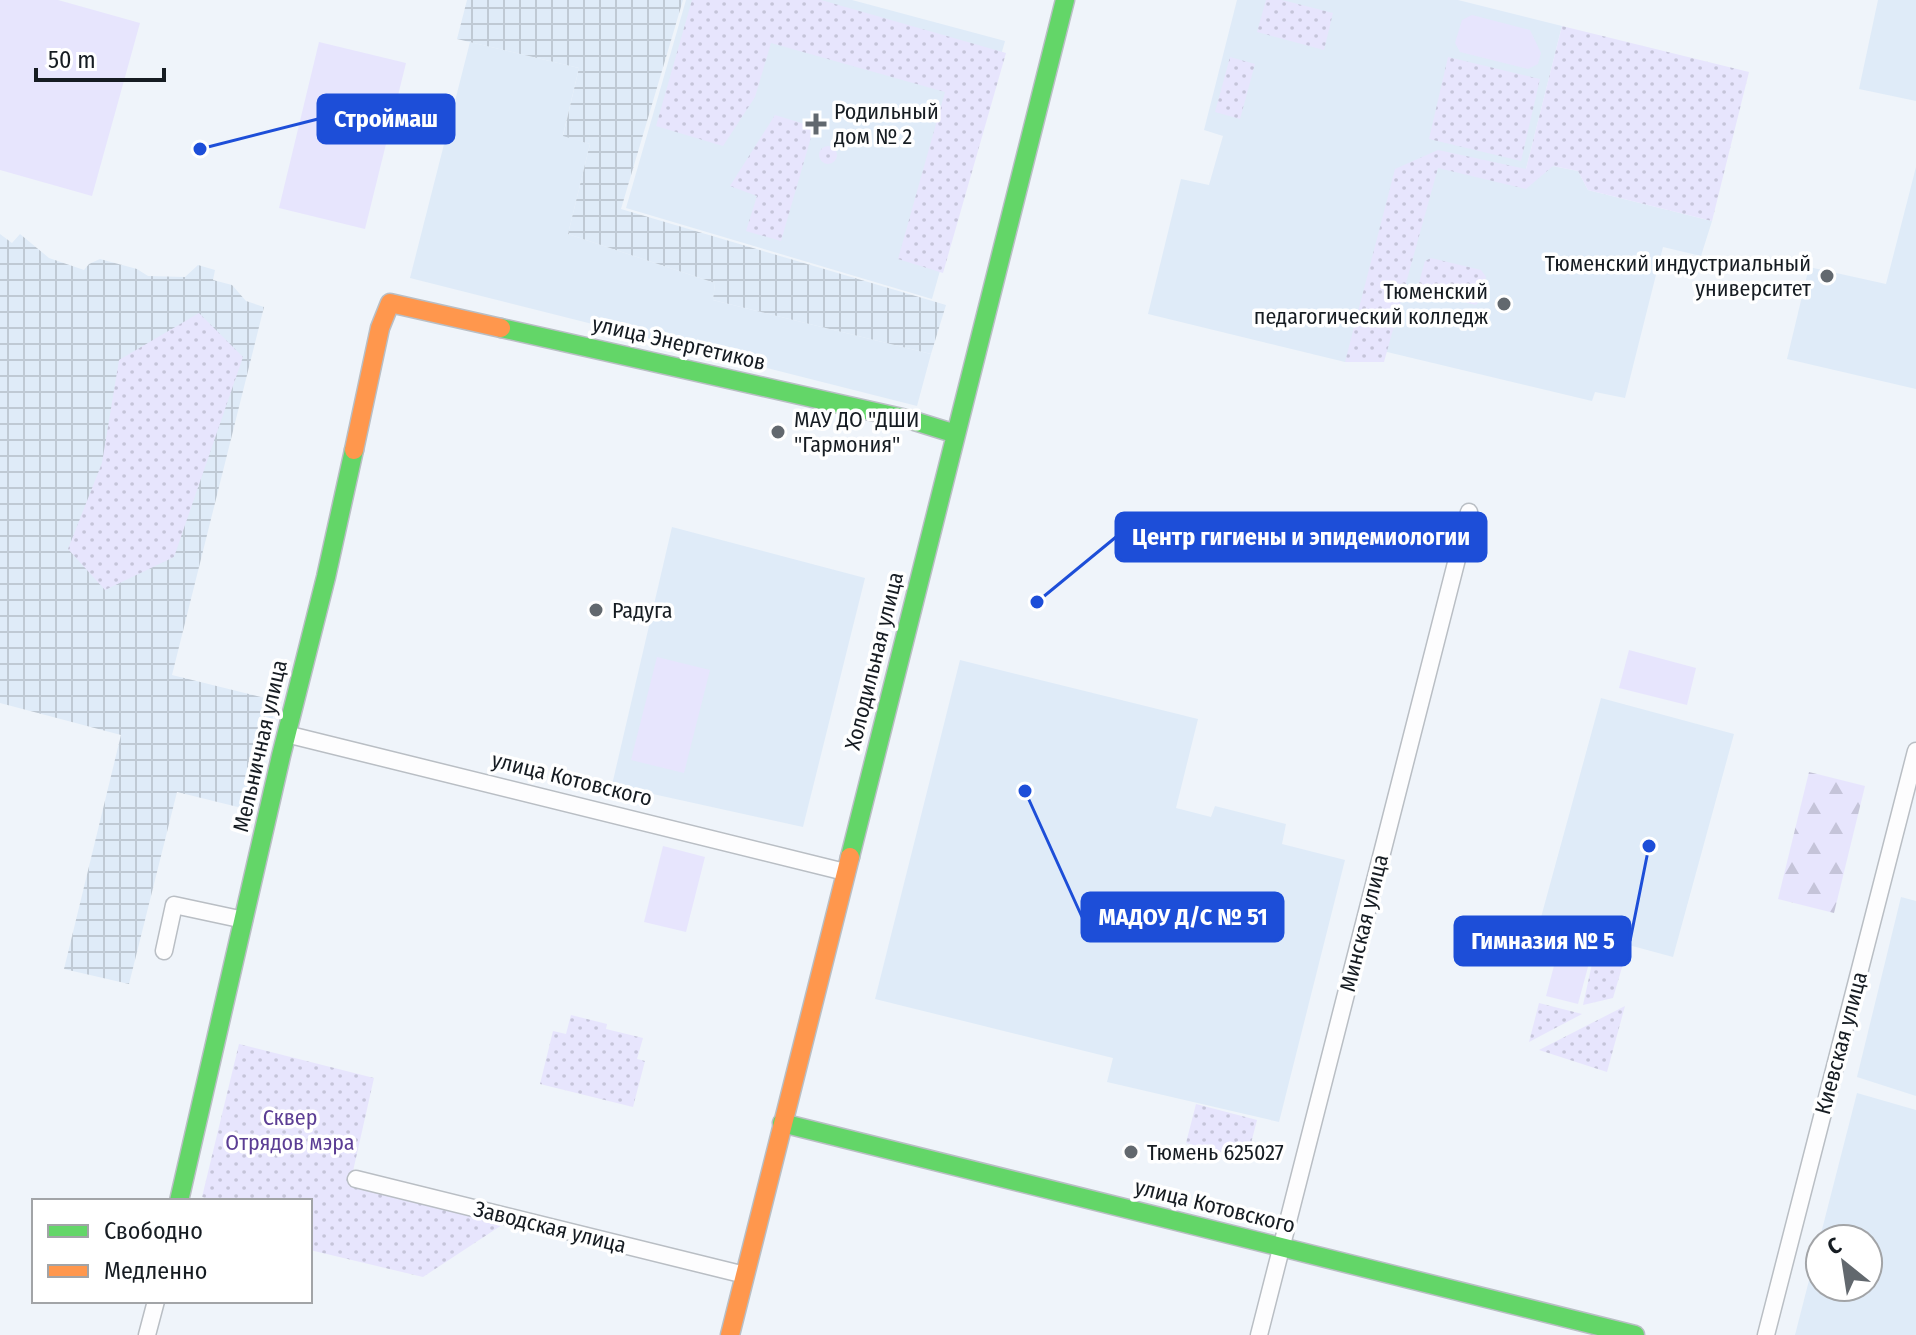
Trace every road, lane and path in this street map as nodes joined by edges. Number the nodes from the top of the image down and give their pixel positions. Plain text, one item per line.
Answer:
1 (1065, 0) edge
2 (390, 303) joint
3 (956, 434) junction
4 (1469, 512) dead end
5 (286, 734) junction
6 (1916, 751) edge
7 (845, 872) junction
8 (244, 920) junction
9 (164, 951) dead end
10 (782, 1123) junction
11 (356, 1179) dead end
12 (179, 1199) edge
13 (1282, 1247) junction
14 (745, 1275) junction
15 (155, 1303) edge
16 (147, 1335) edge
17 (730, 1335) edge
18 (1259, 1335) edge
19 (1635, 1335) edge
20 (1766, 1335) edge

1 - 3 street, Холодильная улица
2 - 3 street, улица Энергетиков
2 - 5 street, Мельничная улица
3 - 7 street, Холодильная улица
4 - 13 street, Минская улица
5 - 7 street, улица Котовского
5 - 8 street, Мельничная улица
6 - 20 street, Киевская улица
7 - 10 street, Холодильная улица
8 - 9 street
8 - 12 street, Мельничная улица
10 - 13 street, улица Котовского
10 - 14 street, Холодильная улица
11 - 14 street, Заводская улица
13 - 18 street, Минская улица
13 - 19 street, улица Котовского
14 - 17 street, Холодильная улица
15 - 16 street

